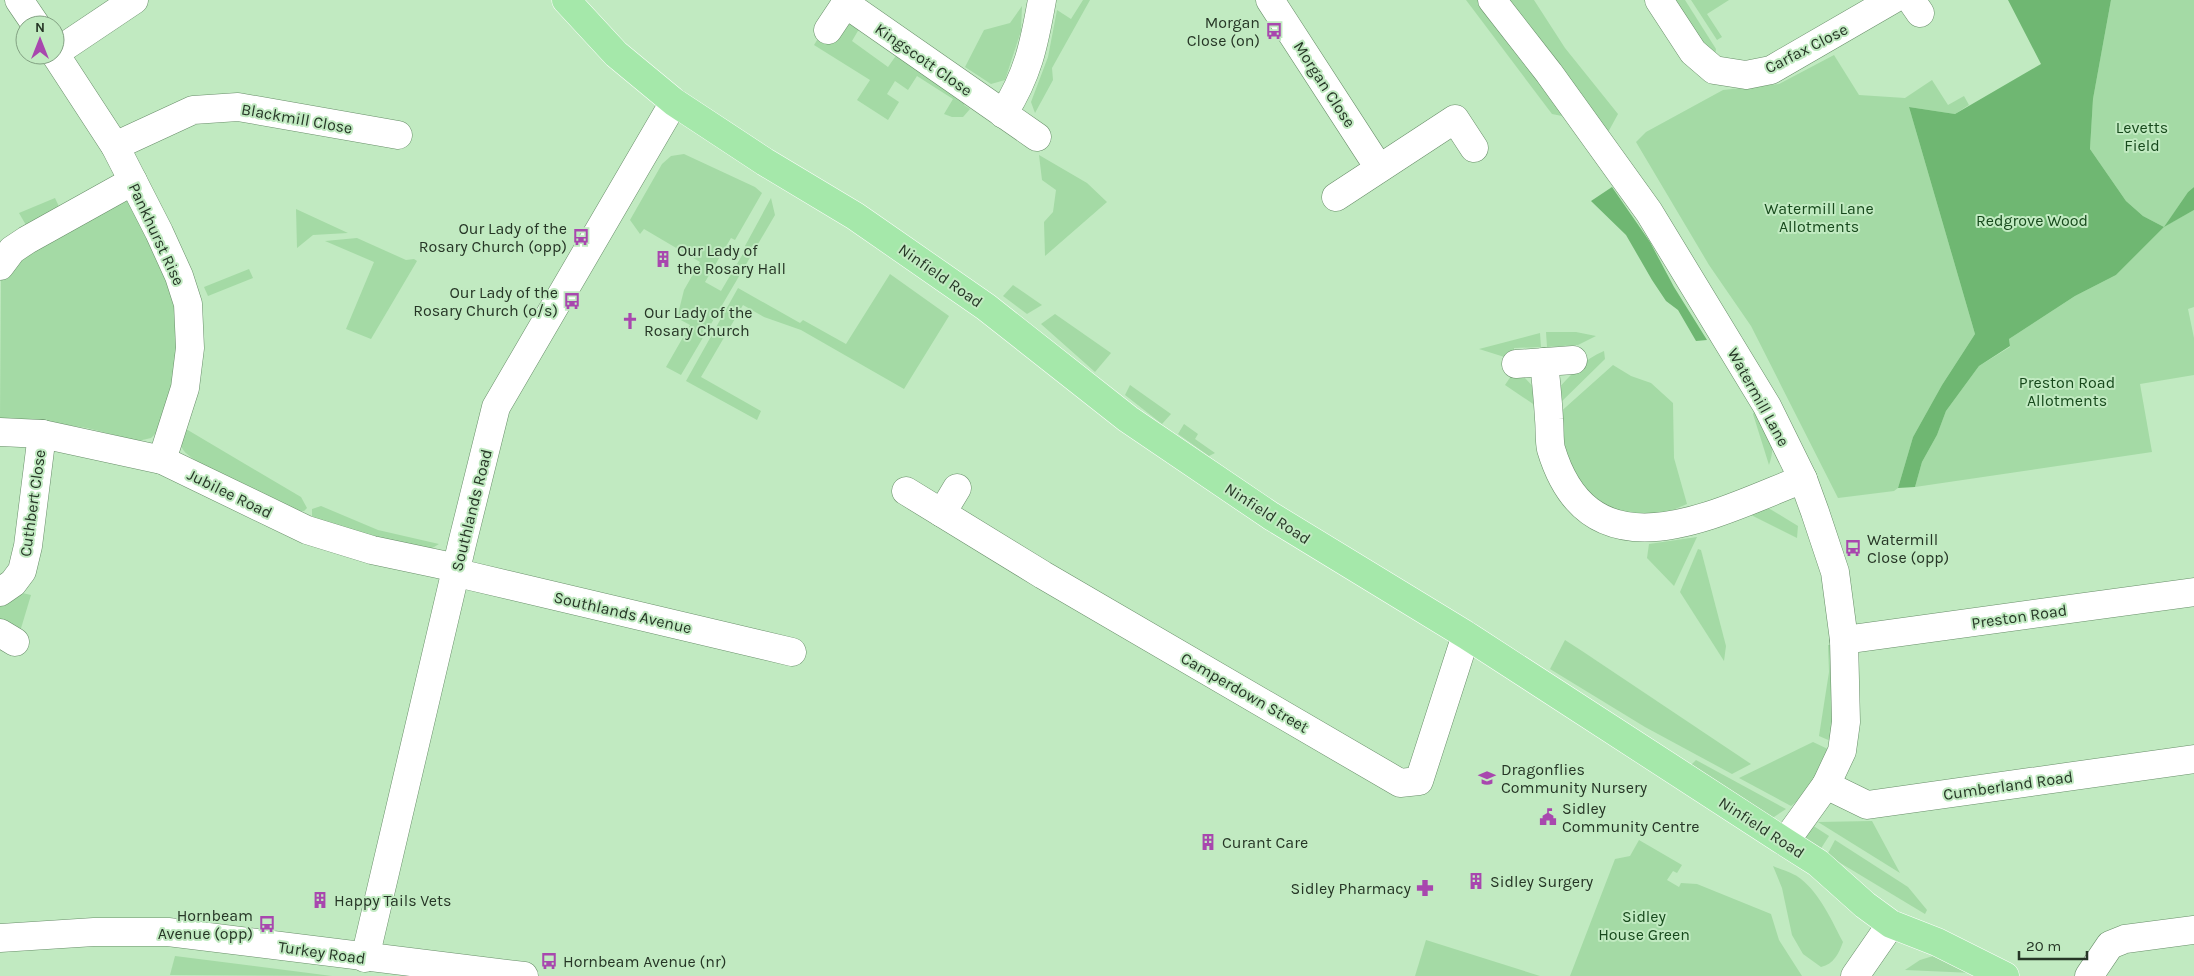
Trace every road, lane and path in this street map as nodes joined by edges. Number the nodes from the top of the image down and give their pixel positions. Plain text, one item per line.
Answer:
1 (19, 0) edge
2 (134, 0) edge
3 (566, 0) edge
4 (1042, 0) edge
5 (1270, 0) edge
6 (1492, 0) edge
7 (1659, 0) edge
8 (1892, 0) edge
9 (847, 2) edge
10 (29, 15) edge
11 (828, 30) dead end
12 (65, 46) edge
13 (63, 65) edge
14 (674, 102) junction
15 (1004, 114) junction
16 (398, 135) dead end
17 (1037, 137) dead end
18 (115, 146) junction
19 (1474, 148) dead end
20 (1379, 168) junction
21 (133, 181) junction
22 (1336, 197) dead end
23 (0, 266) edge
24 (1573, 360) dead end
25 (1544, 362) junction
26 (1516, 364) dead end
27 (0, 432) edge
28 (42, 434) junction
29 (162, 460) junction
30 (1803, 480) junction
31 (957, 488) dead end
32 (906, 491) dead end
33 (942, 513) junction
34 (456, 570) junction
35 (0, 592) edge
36 (2194, 592) edge
37 (1466, 635) junction
38 (1844, 640) junction
39 (792, 652) dead end
40 (2194, 759) edge
41 (1826, 785) junction
42 (1785, 842) junction
43 (1892, 924) junction
44 (2194, 930) edge
45 (0, 938) edge
46 (365, 958) junction
47 (510, 976) edge
48 (1855, 976) edge
49 (2005, 976) edge
50 (2089, 976) edge

1 - 10 street
2 - 12 street
3 - 14 main road, Ninfield Road
4 - 15 street
5 - 20 street, Morgan Close
6 - 30 street, Watermill Lane
7 - 8 street, Carfax Close
9 - 11 street, Kingscott Close
9 - 15 street, Kingscott Close
13 - 18 street, Pankhurst Rise
14 - 34 street, Southlands Road
14 - 37 main road, Ninfield Road
15 - 17 street, Kingscott Close
16 - 18 street, Blackmill Close
18 - 21 street, Pankhurst Rise
19 - 20 street
20 - 22 street
21 - 23 street
21 - 29 street, Pankhurst Rise
24 - 25 street
25 - 26 street
25 - 30 street
27 - 28 street, Jubilee Road
28 - 29 street, Jubilee Road
28 - 35 street, Cuthbert Close
29 - 34 street, Jubilee Road
30 - 38 street, Watermill Lane
31 - 33 street
32 - 33 street, Camperdown Street
33 - 37 street, Camperdown Street
34 - 39 street, Southlands Avenue
34 - 46 street, Southlands Road
36 - 38 street, Preston Road
37 - 42 main road, Ninfield Road
38 - 41 street, Watermill Lane
40 - 41 street, Cumberland Road
41 - 42 street, Watermill Lane
42 - 43 main road, Ninfield Road
43 - 48 street
43 - 49 main road, Ninfield Road
44 - 50 street
45 - 46 street, Turkey Road
46 - 47 street, Turkey Road

